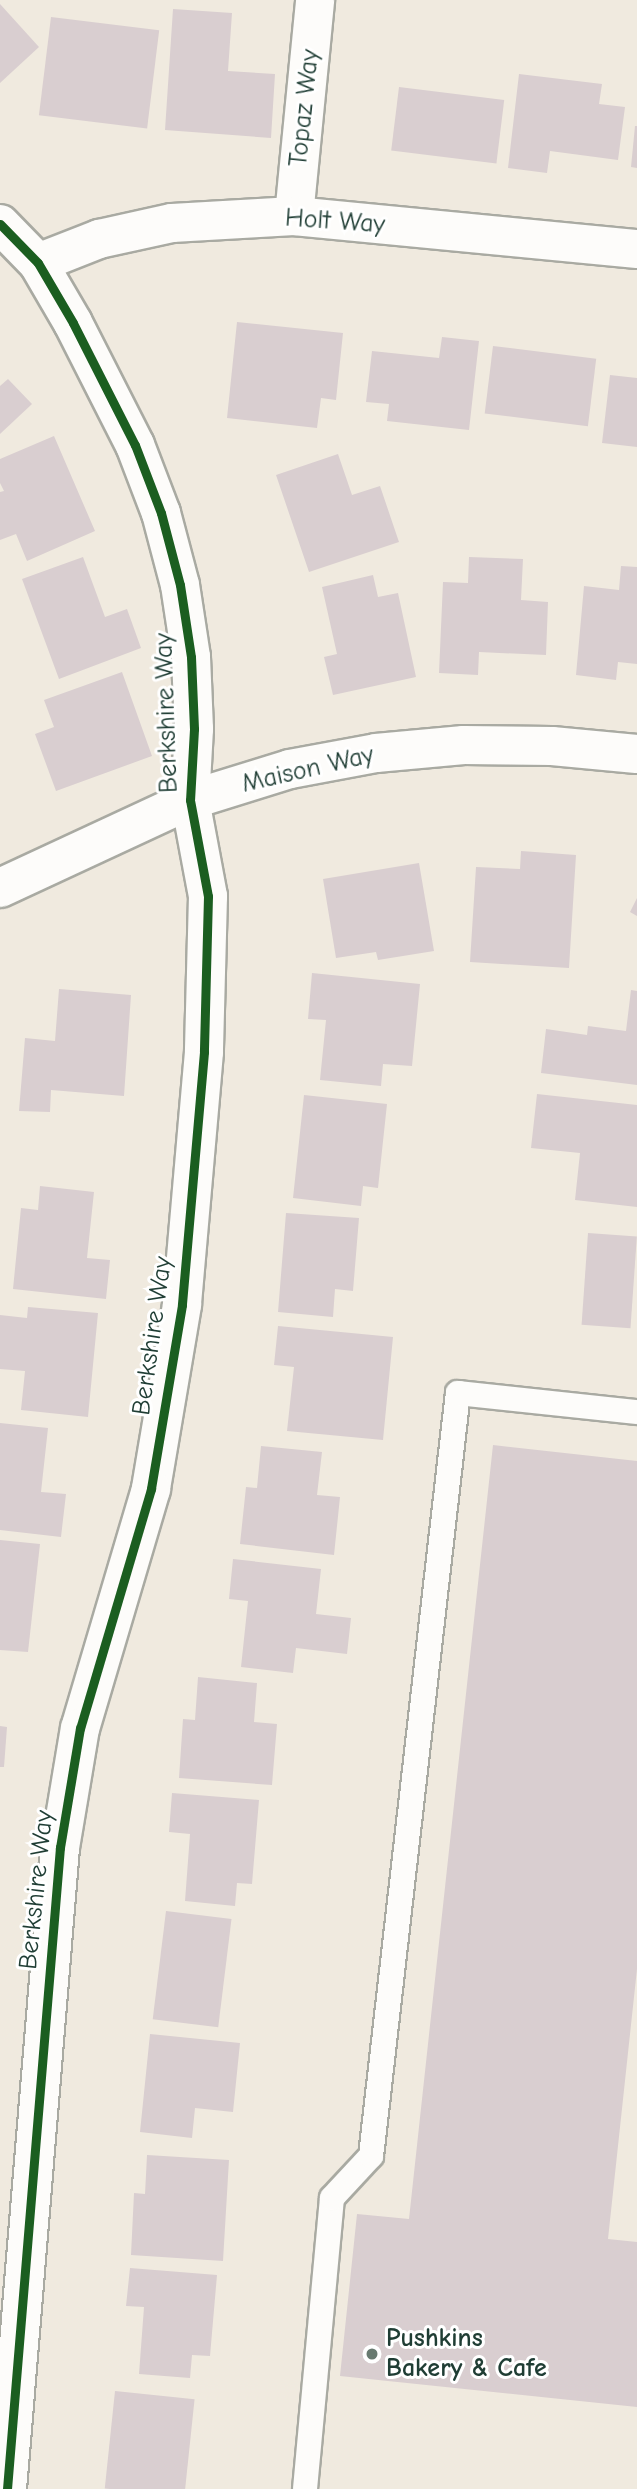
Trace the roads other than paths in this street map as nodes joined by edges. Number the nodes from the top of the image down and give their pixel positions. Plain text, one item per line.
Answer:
1 (315, 0) edge
2 (294, 216) junction
3 (0, 224) edge
4 (637, 249) edge
5 (38, 263) junction
6 (637, 754) edge
7 (191, 800) junction
8 (0, 888) edge
9 (637, 1412) edge
10 (7, 2489) edge
11 (305, 2489) edge

1 - 2 street, Topaz Way
2 - 4 street, Holt Way
2 - 5 street, Holt Way
3 - 5 street, Berkshire Way
5 - 7 street, Berkshire Way
6 - 7 street, Maison Way
7 - 8 street, Maison Way
7 - 10 street, Berkshire Way
9 - 11 lane

